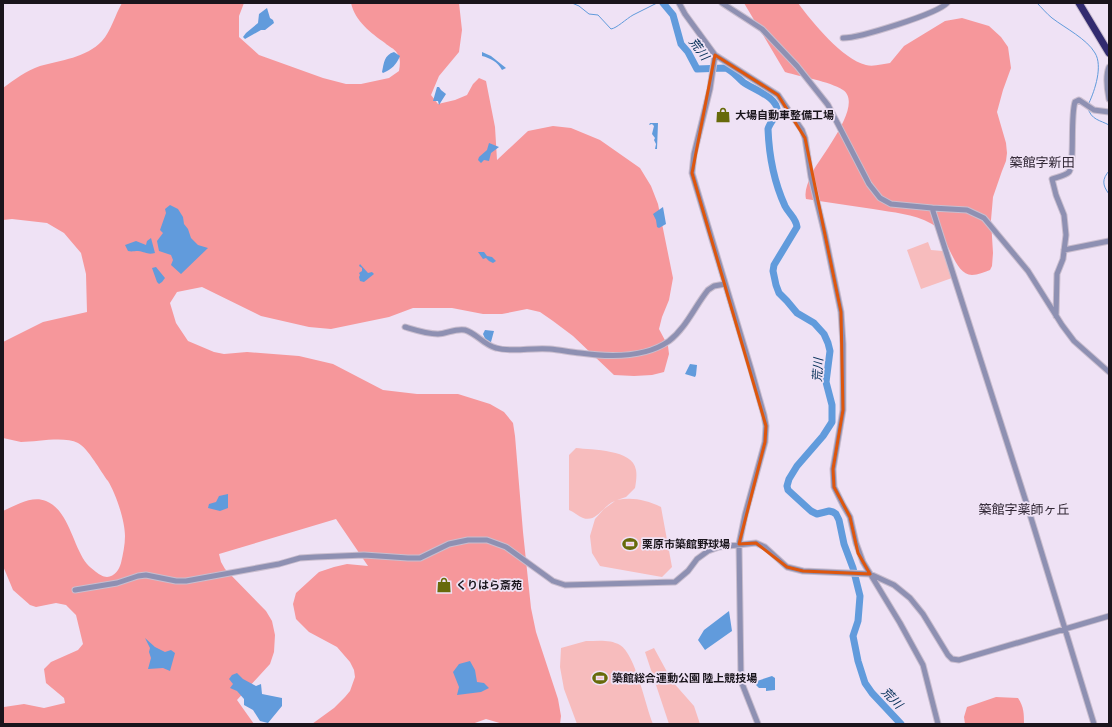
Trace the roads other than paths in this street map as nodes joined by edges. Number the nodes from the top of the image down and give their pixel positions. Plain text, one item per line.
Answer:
1 (679, 3) edge
2 (722, 3) edge
3 (947, 3) edge
4 (1079, 3) edge
5 (843, 38) dead end
6 (1109, 53) edge
7 (715, 54) junction
8 (1109, 67) edge
9 (1109, 100) edge
10 (1109, 112) edge
11 (932, 208) junction
12 (1109, 241) edge
13 (1064, 250) junction
14 (725, 284) junction
15 (1056, 317) junction
16 (405, 327) dead end
17 (1109, 372) edge
18 (739, 544) junction
19 (870, 574) junction
20 (75, 590) dead end
21 (1109, 616) edge
22 (1065, 630) junction
23 (758, 724) edge
24 (938, 724) edge
25 (1094, 724) edge

1 - 7 street
2 - 11 street
3 - 5 street
4 - 6 highway
7 - 14 street
7 - 19 street
8 - 9 street
10 - 13 street
11 - 15 street
11 - 22 street
12 - 13 street
13 - 15 street
14 - 16 street
14 - 18 street
15 - 17 street
18 - 19 street
18 - 20 street
18 - 23 street
19 - 22 street
19 - 24 street
21 - 22 street
22 - 25 street

